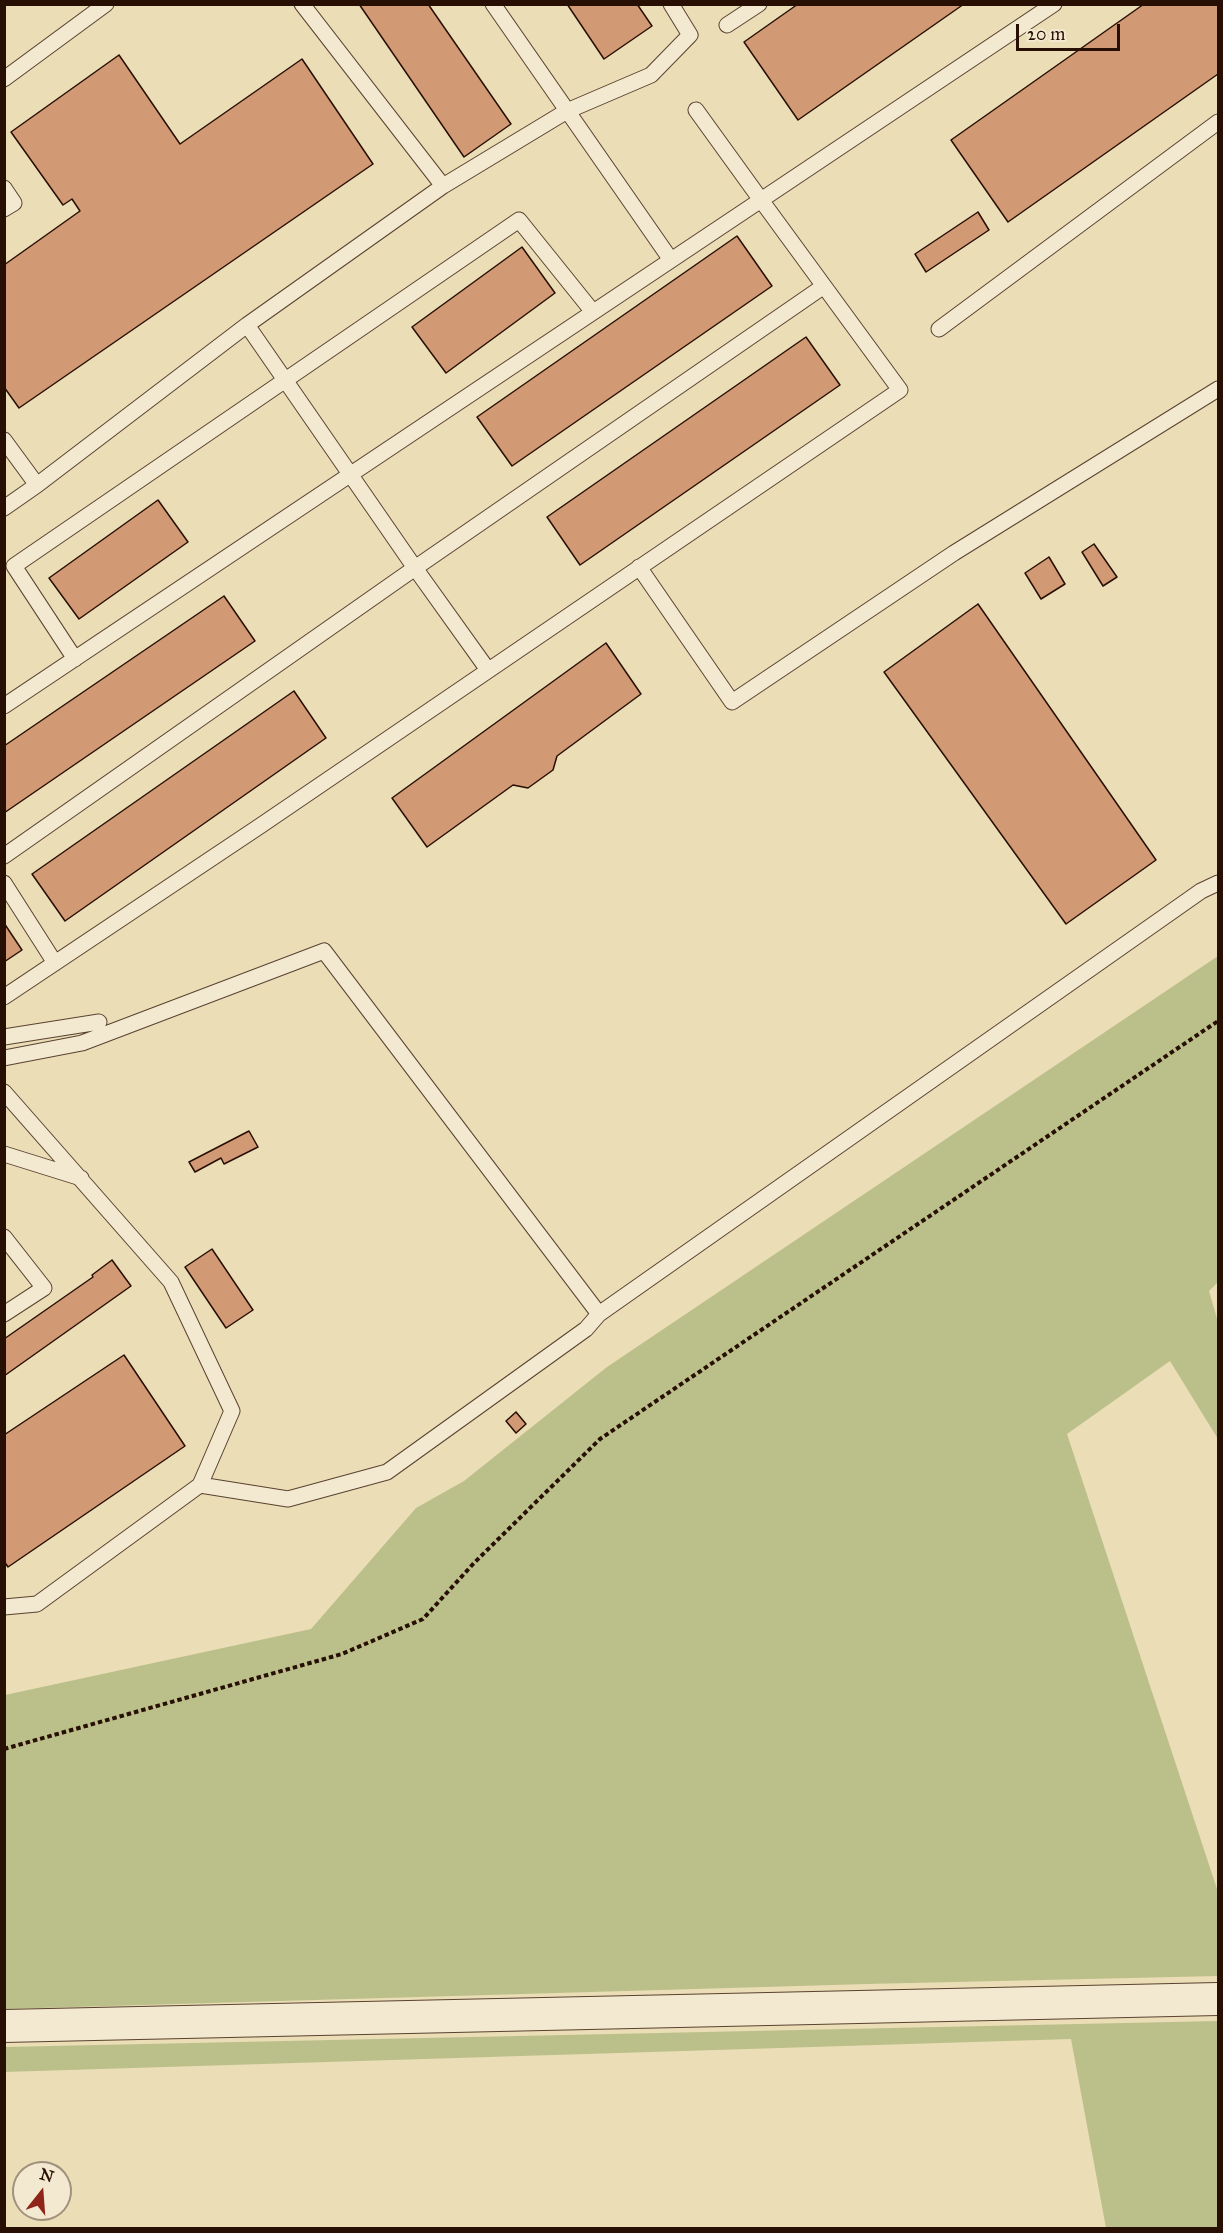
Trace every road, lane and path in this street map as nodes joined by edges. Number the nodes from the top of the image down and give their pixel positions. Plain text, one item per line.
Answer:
1 (106, 4) edge
2 (302, 4) edge
3 (493, 4) edge
4 (671, 4) edge
5 (759, 4) edge
6 (1054, 4) edge
7 (727, 25) dead end
8 (4, 79) edge
9 (567, 111) junction
10 (696, 111) dead end
11 (1218, 122) edge
12 (444, 186) junction
13 (4, 188) edge
14 (761, 200) junction
15 (4, 209) edge
16 (671, 260) junction
17 (824, 286) junction
18 (593, 312) junction
19 (247, 325) junction
20 (939, 329) dead end
21 (285, 381) junction
22 (1218, 389) edge
23 (4, 440) edge
24 (350, 475) junction
25 (37, 485) junction
26 (4, 508) edge
27 (639, 567) junction
28 (415, 568) junction
29 (75, 659) junction
30 (488, 670) junction
31 (4, 706) edge
32 (4, 856) edge
33 (4, 883) edge
34 (1218, 883) edge
35 (56, 963) junction
36 (4, 997) edge
37 (1218, 1021) edge
38 (99, 1022) dead end
39 (4, 1037) edge
40 (4, 1058) edge
41 (4, 1092) edge
42 (4, 1154) edge
43 (81, 1178) junction
44 (4, 1237) edge
45 (4, 1314) edge
46 (599, 1314) junction
47 (200, 1485) junction
48 (4, 1607) edge
49 (4, 1749) edge
50 (1218, 1999) edge
51 (4, 2026) edge

1 - 8 lane
2 - 12 lane
3 - 9 lane
4 - 9 lane
5 - 7 lane
6 - 14 lane
9 - 12 lane
9 - 16 lane
10 - 14 lane
11 - 20 lane
12 - 19 lane
13 - 15 lane
14 - 16 lane
14 - 17 lane
16 - 18 lane
17 - 27 lane
17 - 28 lane
18 - 21 lane
18 - 24 lane
19 - 21 lane
19 - 25 lane
21 - 24 lane
21 - 29 lane
22 - 27 lane
23 - 25 lane
24 - 28 lane
24 - 29 lane
25 - 26 lane
27 - 30 lane
28 - 30 lane
28 - 32 lane
29 - 31 lane
30 - 35 lane
33 - 35 lane
34 - 46 lane
35 - 36 lane
37 - 49 path
38 - 39 lane
40 - 46 lane
41 - 43 lane
42 - 43 lane
43 - 47 lane
44 - 45 lane
46 - 47 lane
47 - 48 lane
50 - 51 street

